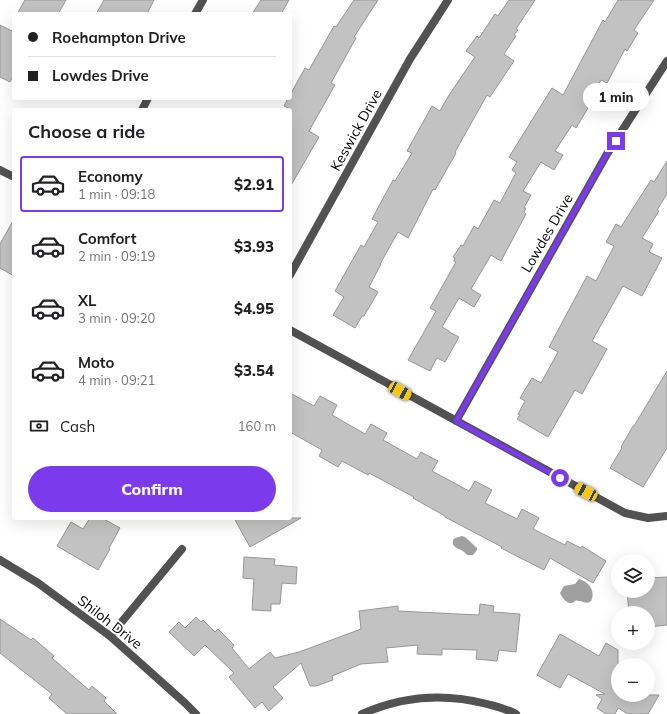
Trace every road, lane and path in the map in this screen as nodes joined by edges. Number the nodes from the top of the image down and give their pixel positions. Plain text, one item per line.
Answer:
1 (203, 0) edge
2 (448, 0) edge
3 (196, 12) edge
4 (667, 61) edge
5 (0, 170) edge
6 (12, 176) edge
7 (292, 271) edge
8 (292, 331) edge
9 (456, 421) junction
10 (667, 516) edge
11 (182, 549) dead end
12 (0, 560) edge
13 (110, 636) junction
14 (196, 714) edge
15 (362, 714) edge
16 (516, 714) edge

1 - 3 street
2 - 7 street, Keswick Drive
4 - 9 street, Lowdes Drive
5 - 6 street
8 - 9 street
9 - 10 street
11 - 13 street
12 - 13 street, Shiloh Drive
13 - 14 street, Shiloh Drive
15 - 16 street

